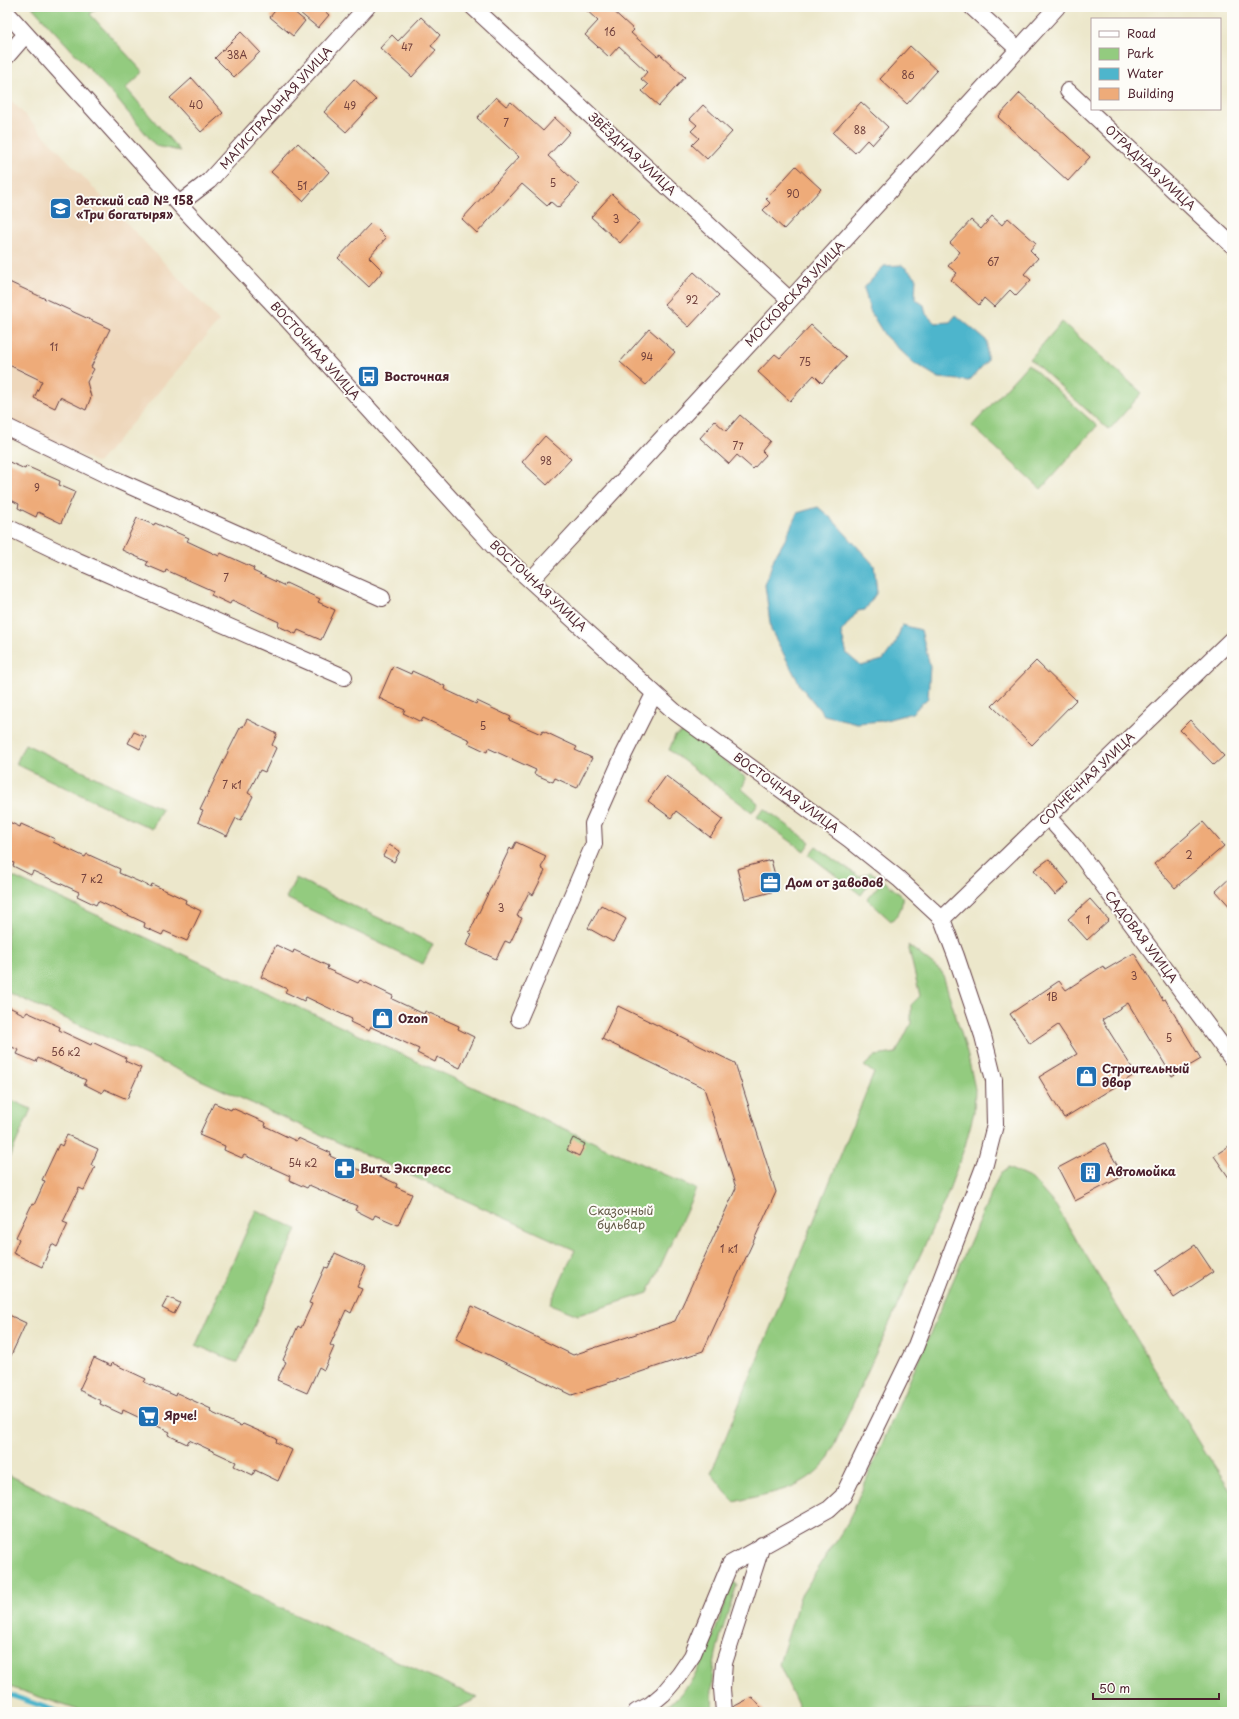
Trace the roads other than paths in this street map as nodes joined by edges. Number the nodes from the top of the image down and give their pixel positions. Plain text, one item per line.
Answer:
1 (367, 7) edge
2 (473, 7) edge
3 (972, 7) edge
4 (1057, 7) edge
5 (7, 13) edge
6 (26, 34) junction
7 (1018, 49) junction
8 (7, 56) edge
9 (1068, 91) dead end
10 (179, 204) junction
11 (1231, 242) edge
12 (790, 300) junction
13 (7, 427) edge
14 (7, 527) edge
15 (531, 580) junction
16 (382, 598) dead end
17 (1232, 639) edge
18 (344, 677) dead end
19 (654, 694) junction
20 (1048, 817) junction
21 (942, 919) junction
22 (519, 1019) dead end
23 (1232, 1058) edge
24 (762, 1545) junction
25 (636, 1712) edge
26 (724, 1712) edge

1 - 10 street, МАГИСТРАЛЬНАЯ УЛИЦА
2 - 12 street, ЗВЁЗДНАЯ УЛИЦА
3 - 7 street
4 - 7 street, МОСКОВСКАЯ УЛИЦА
5 - 6 street, ВОСТОЧНАЯ УЛИЦА
6 - 8 street
6 - 10 street, ВОСТОЧНАЯ УЛИЦА
7 - 12 street, МОСКОВСКАЯ УЛИЦА
9 - 11 street, ОТРАДНАЯ УЛИЦА
10 - 15 street, ВОСТОЧНАЯ УЛИЦА
12 - 15 street, МОСКОВСКАЯ УЛИЦА
13 - 16 street
14 - 18 street
15 - 19 street, ВОСТОЧНАЯ УЛИЦА
17 - 20 street, СОЛНЕЧНАЯ УЛИЦА
19 - 21 street, ВОСТОЧНАЯ УЛИЦА
19 - 22 street
20 - 21 street, СОЛНЕЧНАЯ УЛИЦА
20 - 23 street, САДОВАЯ УЛИЦА
21 - 24 street
24 - 25 street
24 - 26 street

